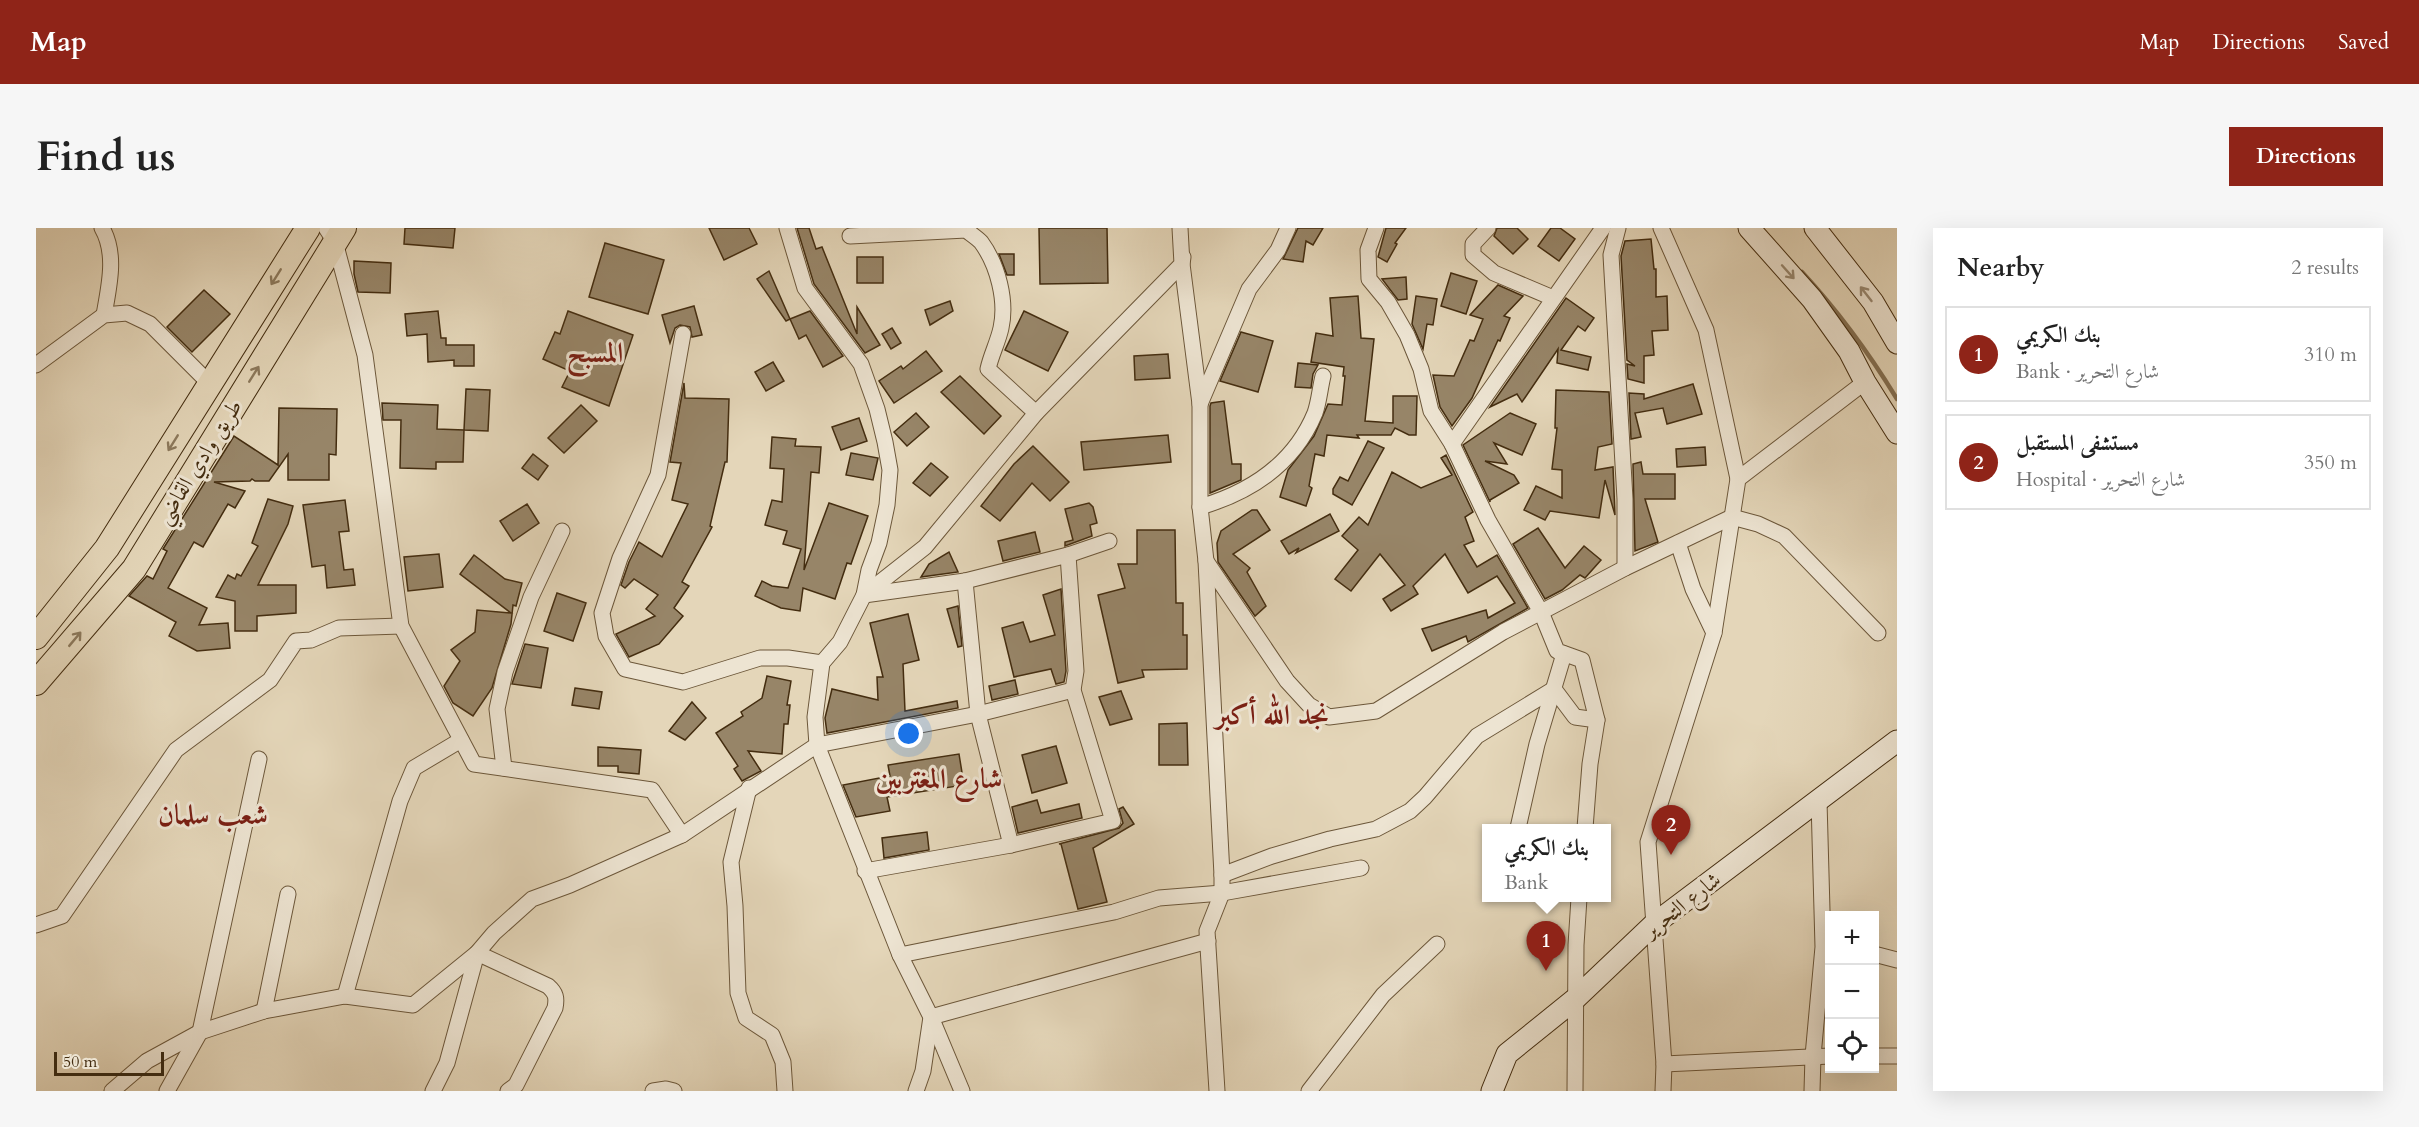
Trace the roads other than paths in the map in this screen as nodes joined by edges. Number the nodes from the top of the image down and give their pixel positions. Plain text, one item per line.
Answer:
1 (102, 228) edge
2 (308, 228) edge
3 (787, 228) edge
4 (1180, 228) edge
5 (1190, 228) edge
6 (1288, 228) edge
7 (1376, 228) edge
8 (1488, 228) edge
9 (1603, 228) edge
10 (1618, 228) edge
11 (1661, 228) edge
12 (1749, 228) edge
13 (1815, 228) edge
14 (335, 232) edge
15 (850, 236) dead end
16 (1182, 264) junction
17 (1553, 298) junction
18 (104, 315) junction
19 (683, 334) dead end
20 (1897, 343) edge
21 (36, 364) edge
22 (1323, 376) dead end
23 (1865, 382) junction
24 (210, 384) junction
25 (1200, 404) junction
26 (1036, 413) junction
27 (1897, 433) edge
28 (1452, 444) junction
29 (1738, 479) junction
30 (1200, 507) junction
31 (1732, 517) junction
32 (561, 531) dead end
33 (1109, 541) dead end
34 (1678, 543) junction
35 (1068, 555) junction
36 (1206, 561) junction
37 (1624, 568) junction
38 (965, 581) junction
39 (864, 595) junction
40 (1541, 612) junction
41 (401, 626) junction
42 (1714, 633) junction
43 (1878, 633) dead end
44 (36, 637) edge
45 (1564, 654) junction
46 (822, 663) junction
47 (36, 683) edge
48 (1554, 689) junction
49 (1073, 690) junction
50 (978, 714) junction
51 (1597, 720) junction
52 (461, 740) junction
53 (1897, 741) edge
54 (817, 745) junction
55 (259, 759) dead end
56 (504, 768) junction
57 (749, 788) junction
58 (1819, 801) junction
59 (1519, 824) edge
60 (1585, 824) edge
61 (682, 835) junction
62 (1011, 845) junction
63 (1361, 868) dead end
64 (865, 871) junction
65 (1222, 875) junction
66 (1222, 893) junction
67 (288, 894) dead end
68 (1580, 902) edge
69 (1654, 924) junction
70 (36, 925) edge
71 (1825, 926) edge
72 (1208, 941) junction
73 (1437, 944) dead end
74 (477, 953) junction
75 (900, 955) junction
76 (1825, 955) edge
77 (1879, 955) edge
78 (1897, 960) edge
79 (345, 996) junction
80 (1574, 1000) junction
81 (264, 1011) junction
82 (931, 1017) junction
83 (200, 1032) junction
84 (1813, 1056) junction
85 (1825, 1056) edge
86 (1879, 1056) edge
87 (1897, 1056) edge
88 (1664, 1064) junction
89 (112, 1091) edge
90 (167, 1091) edge
91 (433, 1091) edge
92 (508, 1091) edge
93 (653, 1091) edge
94 (674, 1091) edge
95 (785, 1091) edge
96 (916, 1091) edge
97 (962, 1091) edge
98 (1217, 1091) edge
99 (1309, 1091) edge
100 (1492, 1091) edge
101 (1575, 1091) edge
102 (1664, 1091) edge
103 (1812, 1091) edge

1 - 18 street
2 -> 24 main road, طريق وادي القاضي
3 - 39 street
4 - 16 street
5 - 16 street
6 - 25 street
7 - 28 street
8 - 17 street
9 - 17 street
10 - 37 street
11 - 29 street
12 -> 23 main road
20 -> 13 main road
14 - 41 street
47 -> 14 main road, طريق وادي القاضي
15 - 26 street
16 - 25 street
16 - 26 street
17 - 28 street
18 - 21 street
18 - 24 street
19 - 46 street
22 - 30 street
23 - 27 main road
23 - 29 street
24 -> 44 main road, طريق وادي القاضي
25 - 30 street
26 - 39 street
28 - 40 street
29 - 31 street
30 - 36 street
31 - 34 street
31 - 42 street
31 - 43 street
32 - 56 street
33 - 35 street
34 - 37 street
34 - 42 street
35 - 38 street
35 - 49 street
36 - 40 street
36 - 65 street
37 - 40 street
38 - 39 street
38 - 50 street
39 - 46 street
40 - 45 street
41 - 52 street
41 - 70 street
42 - 69 street
45 - 48 street
45 - 51 street
46 - 54 street
48 - 51 street
48 - 59 street
48 - 65 street
49 - 50 street
49 - 62 street
50 - 54 street
50 - 62 street
51 - 60 street
52 - 56 street
52 - 79 street
53 - 58 main road, شارع التحرير
54 - 57 street
54 - 64 street
55 - 83 street
56 - 61 street
57 - 61 street
57 - 95 street
58 - 69 main road, شارع التحرير
58 - 71 street
61 - 74 street
62 - 64 street
63 - 66 street
64 - 75 street
65 - 66 street
66 - 72 street
66 - 75 street
67 - 81 street
68 - 80 street
69 - 80 main road, شارع التحرير
69 - 88 street
72 - 82 street
72 - 98 street
73 - 99 street
74 - 79 street
74 - 91 street
74 - 92 street
75 - 82 street
76 - 84 street
77 - 78 street
79 - 81 street
80 - 100 main road, شارع التحرير
80 - 101 street
81 - 83 street
82 - 96 street
82 - 97 street
83 - 89 street
83 - 90 street
84 - 85 street
84 - 88 street
84 - 103 street
86 - 87 street
88 - 102 street
93 - 94 street

